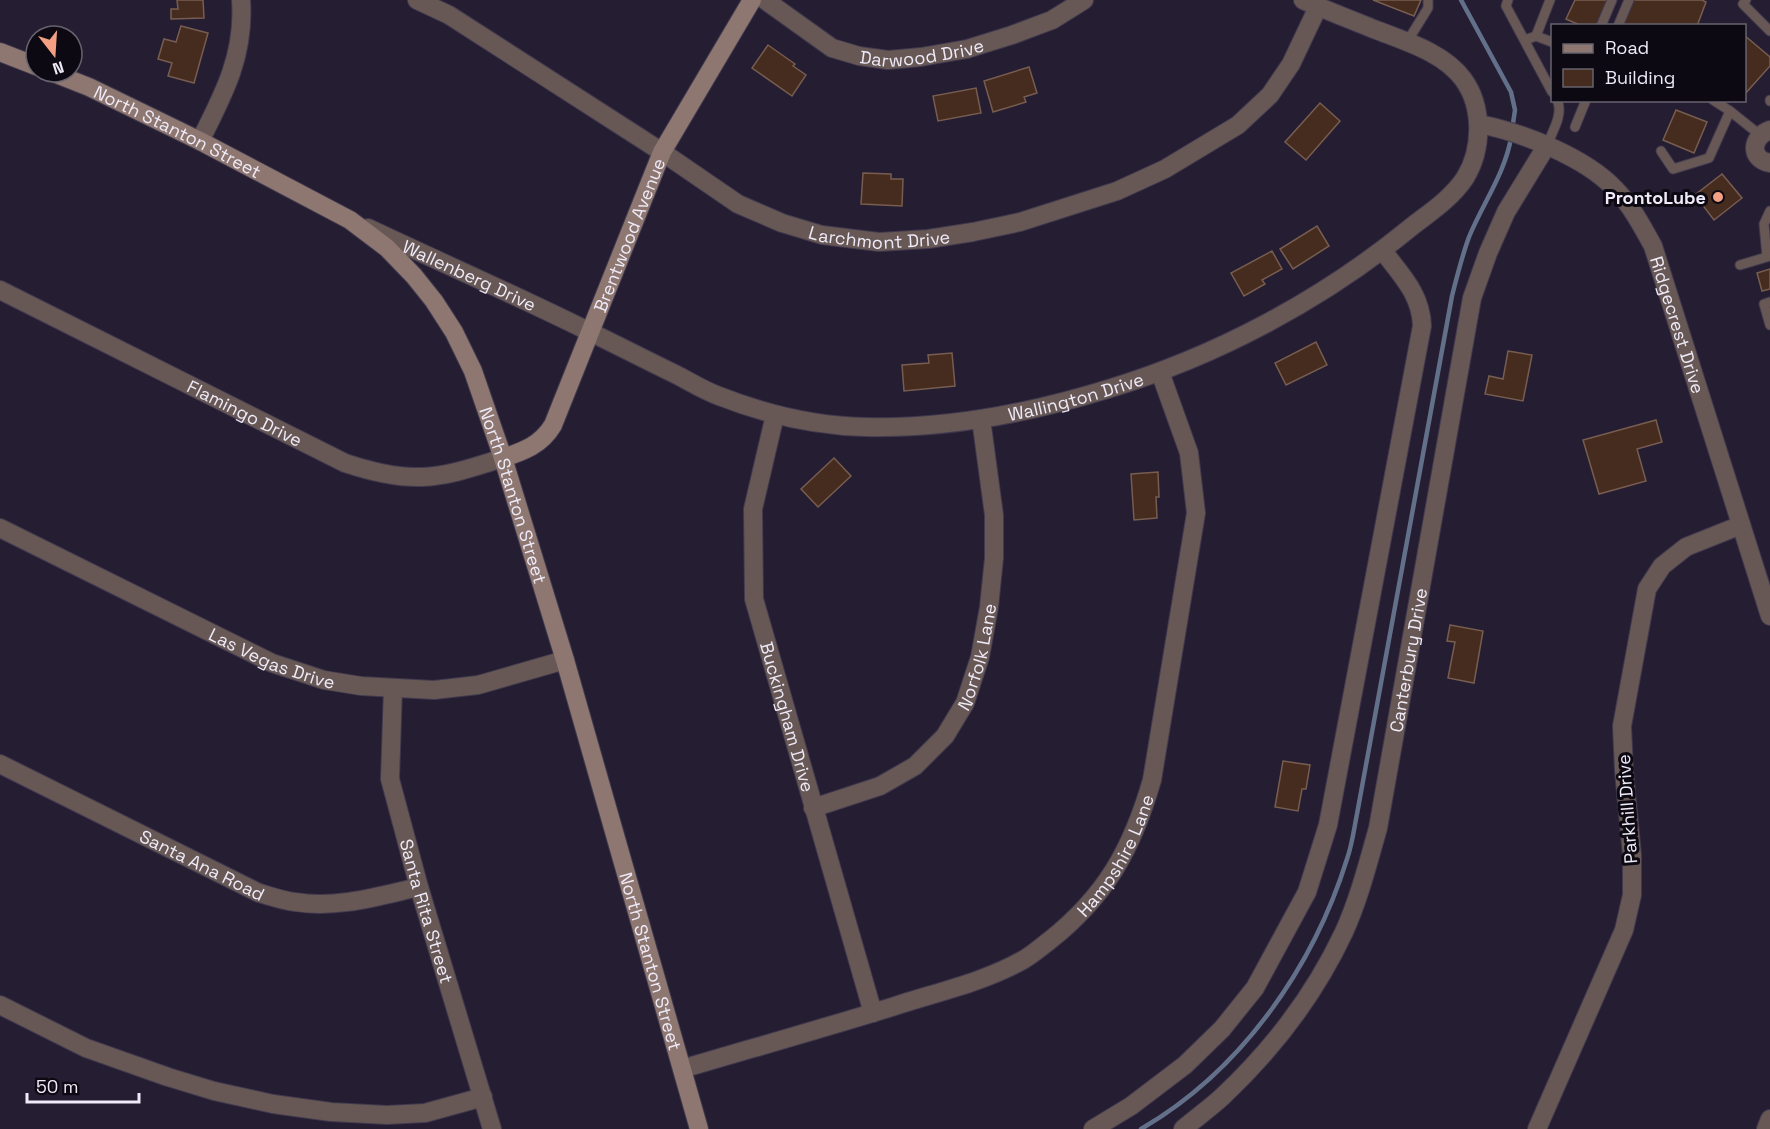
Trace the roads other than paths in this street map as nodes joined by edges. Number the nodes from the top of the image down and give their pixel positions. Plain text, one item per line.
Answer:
1 (241, 0) edge
2 (417, 0) edge
3 (752, 0) edge
4 (765, 0) edge
5 (1084, 0) edge
6 (1428, 0) edge
7 (1508, 0) edge
8 (1550, 0) edge
9 (1612, 0) edge
10 (1629, 0) edge
11 (1746, 0) edge
12 (1311, 3) edge
13 (1602, 24) edge
14 (1619, 24) edge
15 (1770, 31) edge
16 (1536, 36) junction
17 (1524, 40) junction
18 (1407, 42) junction
19 (1551, 42) edge
20 (0, 52) edge
21 (24, 61) edge
22 (81, 84) edge
23 (1551, 90) edge
24 (1558, 102) edge
25 (1585, 102) edge
26 (1716, 102) edge
27 (1730, 111) junction
28 (1479, 124) junction
29 (1575, 127) dead end
30 (1765, 133) edge
31 (200, 141) junction
32 (1546, 145) junction
33 (662, 152) junction
34 (1661, 152) dead end
35 (1770, 163) edge
36 (1770, 211) edge
37 (350, 220) junction
38 (1383, 251) junction
39 (1740, 265) dead end
40 (0, 290) edge
41 (1770, 302) edge
42 (1770, 325) edge
43 (590, 332) junction
44 (1160, 372) junction
45 (775, 415) junction
46 (981, 419) junction
47 (503, 458) junction
48 (1741, 525) junction
49 (0, 528) edge
50 (1770, 616) edge
51 (565, 660) junction
52 (393, 688) junction
53 (0, 764) edge
54 (813, 808) junction
55 (419, 887) junction
56 (0, 1005) edge
57 (873, 1013) junction
58 (682, 1070) junction
59 (483, 1097) junction
60 (1770, 1119) edge
61 (492, 1129) edge
62 (699, 1129) edge
63 (1093, 1129) edge
64 (1183, 1129) edge
65 (1536, 1129) edge
66 (1766, 1129) edge

1 - 31 street
2 - 33 street, Larchmont Drive
3 - 33 street, Brentwood Avenue
4 - 5 street, Darwood Drive
6 - 18 lane
7 - 17 lane
8 - 16 lane
9 - 13 lane
10 - 14 lane
11 - 15 lane
12 - 18 street
12 - 33 street, Larchmont Drive
16 - 17 lane
16 - 19 lane
17 - 23 lane
18 - 28 street
20 - 21 street
22 - 31 street, North Stanton Street
24 - 32 lane
25 - 29 lane
26 - 27 lane
27 - 30 lane
27 - 34 lane
28 - 32 street, Ridgecrest Drive
28 - 38 street, Wallington Drive
30 - 35 street
31 - 37 street, North Stanton Street
32 - 48 street, Ridgecrest Drive
32 - 64 street, Canterbury Drive
33 - 43 street, Brentwood Avenue
36 - 39 lane
37 - 43 street, Wallenberg Drive
37 - 47 street, North Stanton Street
38 - 44 street, Wallington Drive
38 - 63 street
40 - 47 street, Flamingo Drive
41 - 42 lane
43 - 45 street, Wallington Drive
43 - 47 street, Brentwood Avenue
44 - 46 street, Wallington Drive
44 - 57 street, Hampshire Lane
45 - 46 street, Wallington Drive
45 - 54 street, Buckingham Drive
46 - 54 street, Norfolk Lane
47 - 51 street, North Stanton Street
48 - 50 street, Ridgecrest Drive
48 - 65 street, Parkhill Drive
49 - 52 street, Las Vegas Drive
51 - 52 street, Las Vegas Drive
51 - 58 street, North Stanton Street
52 - 55 street, Santa Rita Street
53 - 55 street, Santa Ana Road
54 - 57 street, Buckingham Drive
55 - 59 street, Santa Rita Street
56 - 59 street
57 - 58 street, Hampshire Lane
58 - 62 street, North Stanton Street
59 - 61 street, Santa Rita Street
60 - 66 street

